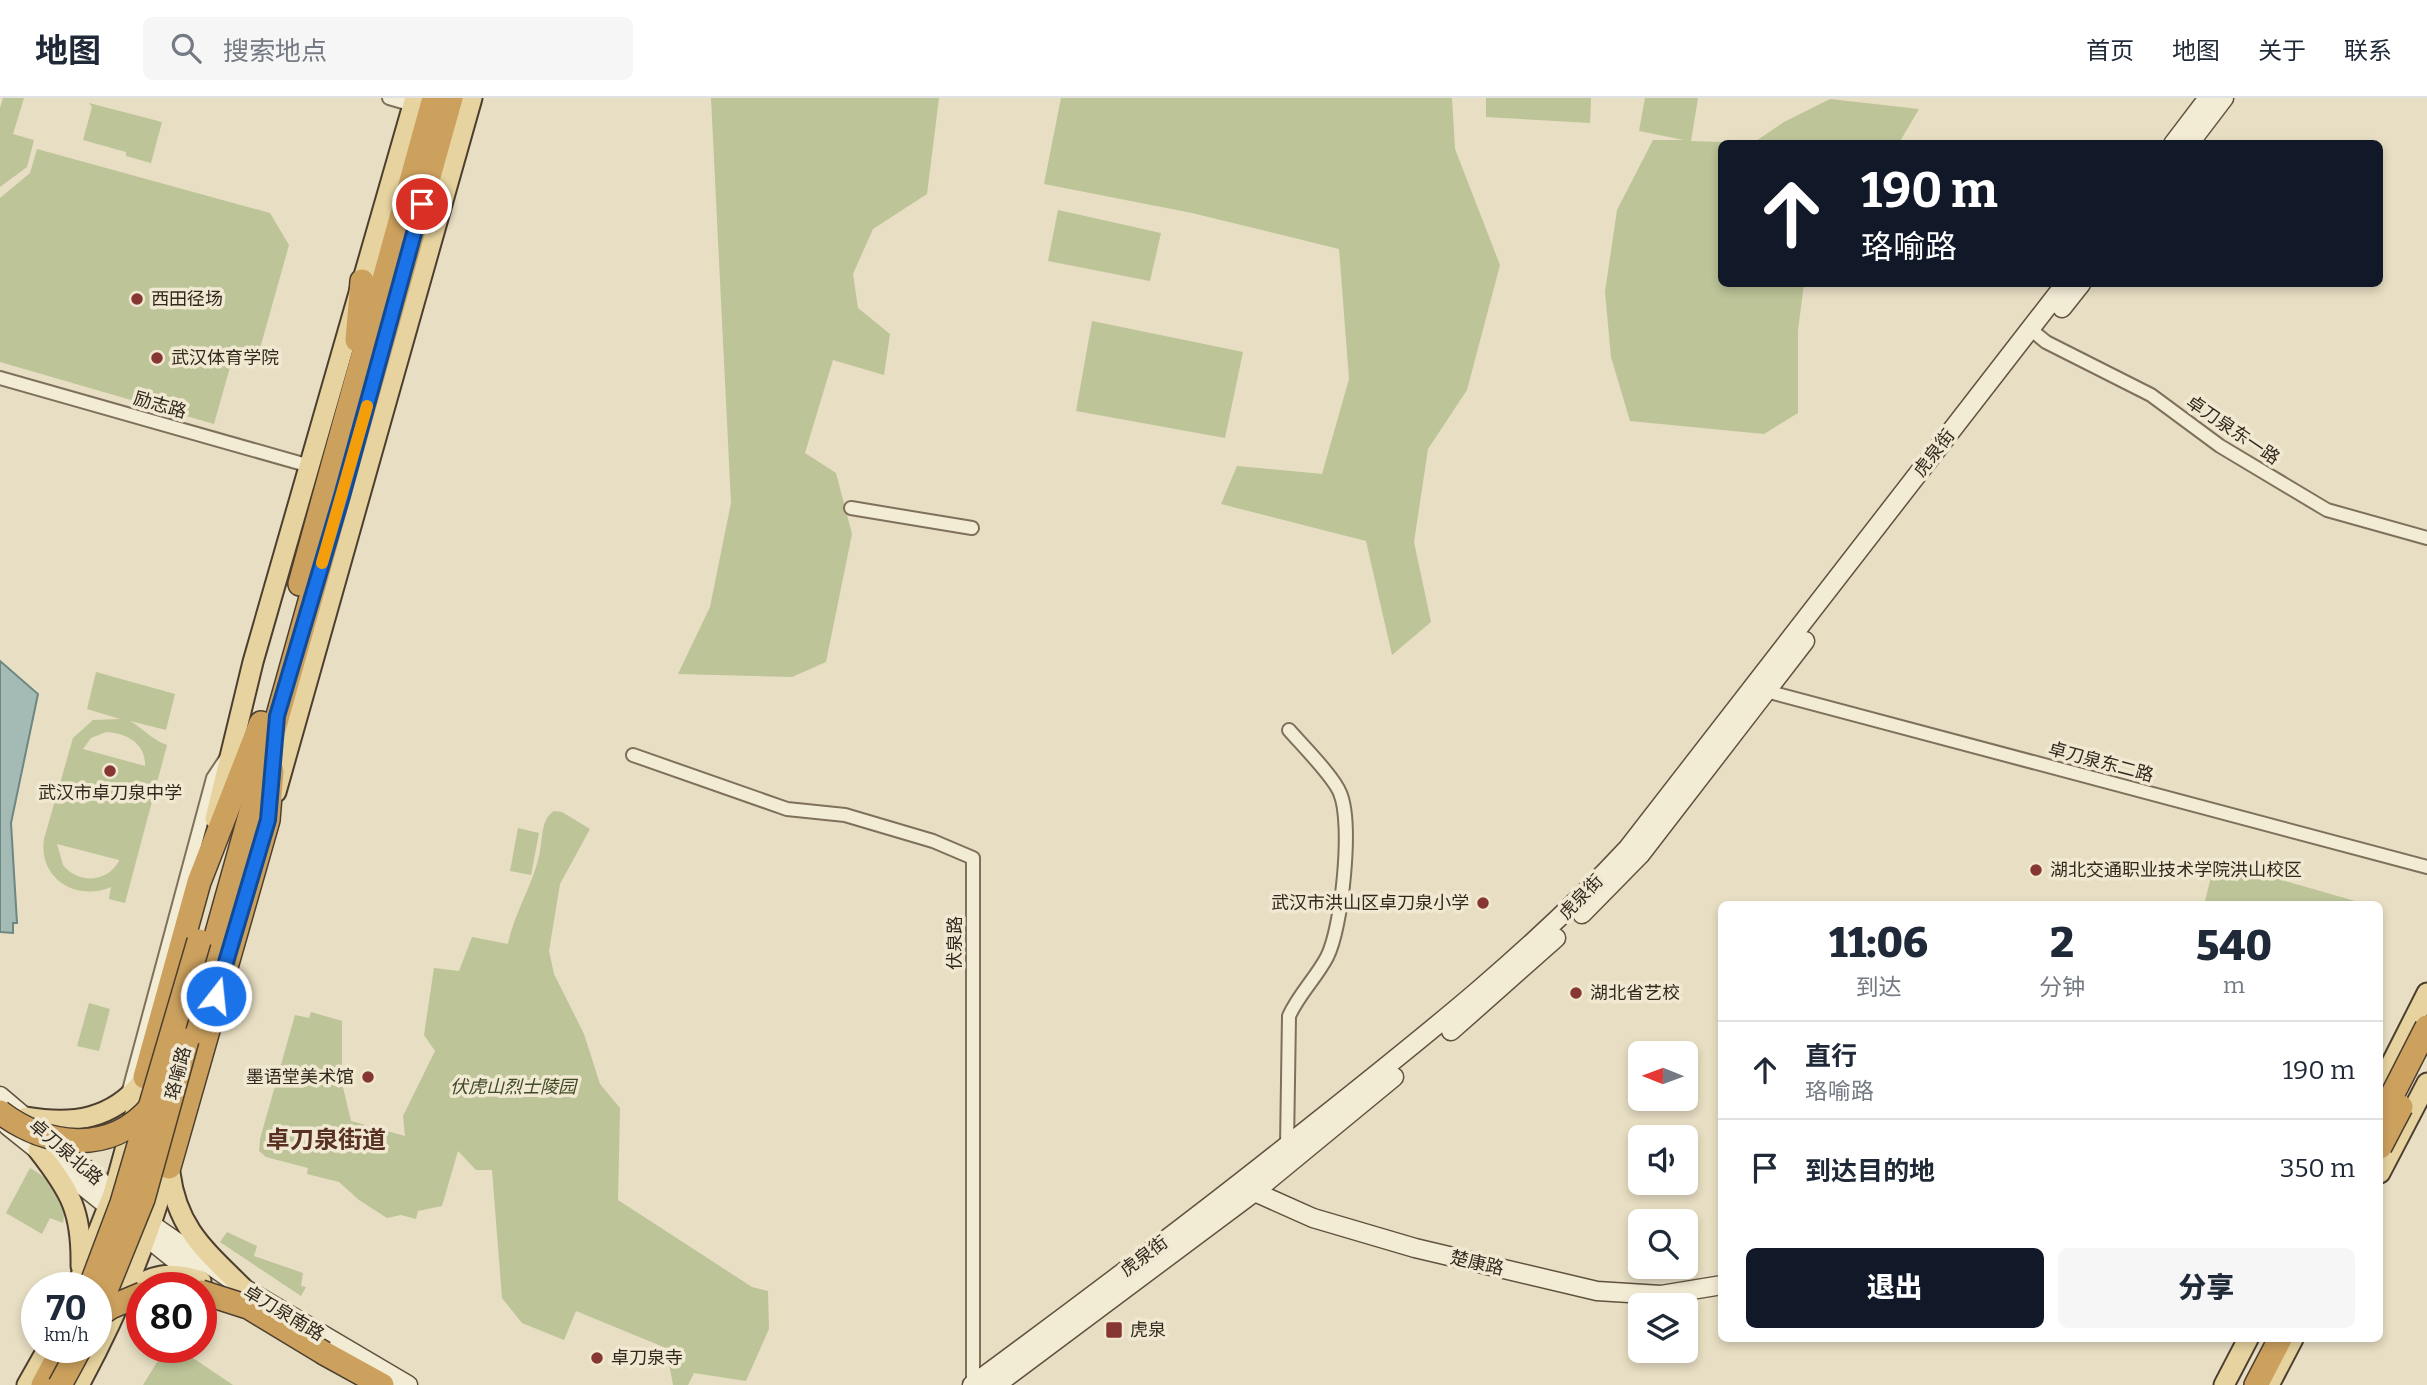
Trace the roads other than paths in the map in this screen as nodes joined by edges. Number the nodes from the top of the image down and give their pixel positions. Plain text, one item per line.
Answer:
1 (389, 98) edge
2 (451, 98) edge
3 (472, 98) edge
4 (2208, 98) edge
5 (2224, 98) edge
6 (420, 100) edge
7 (2176, 140) edge
8 (2192, 140) edge
9 (362, 281) junction
10 (2063, 287) edge
11 (2078, 287) edge
12 (2035, 333) junction
13 (0, 378) edge
14 (352, 398) junction
15 (310, 466) junction
16 (851, 508) dead end
17 (972, 528) dead end
18 (2427, 538) edge
19 (1766, 691) junction
20 (269, 720) junction
21 (1289, 730) dead end
22 (231, 751) junction
23 (633, 755) dead end
24 (268, 820) junction
25 (2427, 867) edge
26 (199, 882) junction
27 (2427, 993) edge
28 (2427, 1027) edge
29 (187, 1040) junction
30 (2427, 1058) edge
31 (145, 1077) joint
32 (2383, 1080) edge
33 (2427, 1083) edge
34 (2383, 1093) edge
35 (0, 1096) edge
36 (131, 1104) junction
37 (2421, 1109) edge
38 (0, 1112) edge
39 (2383, 1113) edge
40 (26, 1117) junction
41 (0, 1120) edge
42 (179, 1130) junction
43 (2383, 1141) edge
44 (1287, 1146) junction
45 (38, 1150) junction
46 (169, 1167) junction
47 (2383, 1168) edge
48 (1248, 1189) junction
49 (111, 1201) junction
50 (130, 1216) joint
51 (149, 1232) junction
52 (82, 1272) edge
53 (87, 1272) edge
54 (89, 1272) edge
55 (138, 1272) edge
56 (188, 1272) edge
57 (112, 1276) edge
58 (1718, 1286) edge
59 (242, 1287) junction
60 (217, 1293) edge
61 (217, 1296) edge
62 (126, 1304) edge
63 (112, 1322) edge
64 (2246, 1342) edge
65 (2266, 1342) edge
66 (2278, 1342) edge
67 (2291, 1342) edge
68 (84, 1363) edge
69 (54, 1366) edge
70 (27, 1385) edge
71 (79, 1385) edge
72 (366, 1385) edge
73 (382, 1385) edge
74 (408, 1385) edge
75 (973, 1385) edge
76 (996, 1385) edge
77 (2224, 1385) edge
78 (2244, 1385) edge
79 (2256, 1385) edge
80 (2269, 1385) edge

1 - 6 street
2 - 20 highway, 珞喻路
3 - 24 main road
4 - 7 main road
5 - 8 main road
6 - 9 main road
6 - 14 highway, 珞喻路
9 - 14 highway
9 - 15 main road
10 - 12 main road, 虎泉街
11 - 12 main road, 虎泉街
12 - 18 street, 卓刀泉东一路
12 - 19 main road, 虎泉街
12 - 44 main road, 虎泉街
13 - 15 street, 励志路
14 - 20 highway, 珞喻路
15 - 22 main road
16 - 17 street
19 - 25 street, 卓刀泉东二路
19 - 48 main road, 虎泉街
20 - 24 highway
20 - 26 highway
20 - 29 highway, 珞喻路
20 - 54 highway, 珞喻路, bridge
21 - 44 street
22 - 26 main road
22 - 36 street
23 - 75 street, 伏泉路
24 - 42 highway
26 - 31 highway
27 - 32 main road
28 - 39 highway, bridge
29 - 38 highway, bridge
29 - 57 highway, 珞喻路, bridge
30 - 43 highway, bridge
31 - 36 main road
33 - 37 main road
34 - 37 main road
35 - 40 main road, 卓刀泉北路
36 - 40 main road
36 - 42 main road
36 - 49 main road
37 - 47 main road
40 - 49 main road, 卓刀泉北路
41 - 45 main road, 卓刀泉北路
42 - 46 highway
44 - 48 main road, 虎泉街
45 - 49 main road, 卓刀泉北路
45 - 52 main road
46 - 51 main road
46 - 59 main road
48 - 58 main road, 楚康路
48 - 75 main road, 虎泉街
48 - 76 main road, 虎泉街
49 - 50 main road, 卓刀泉北路
49 - 53 main road
50 - 51 main road, 卓刀泉南路
51 - 55 main road
51 - 56 main road, 卓刀泉南路
51 - 59 main road, 卓刀泉南路
59 - 74 main road, 卓刀泉南路
60 - 73 highway, bridge
61 - 72 main road, 卓刀泉南路
62 - 63 main road
64 - 77 main road
65 - 78 highway
66 - 79 highway
67 - 80 main road
68 - 71 main road
69 - 70 main road

